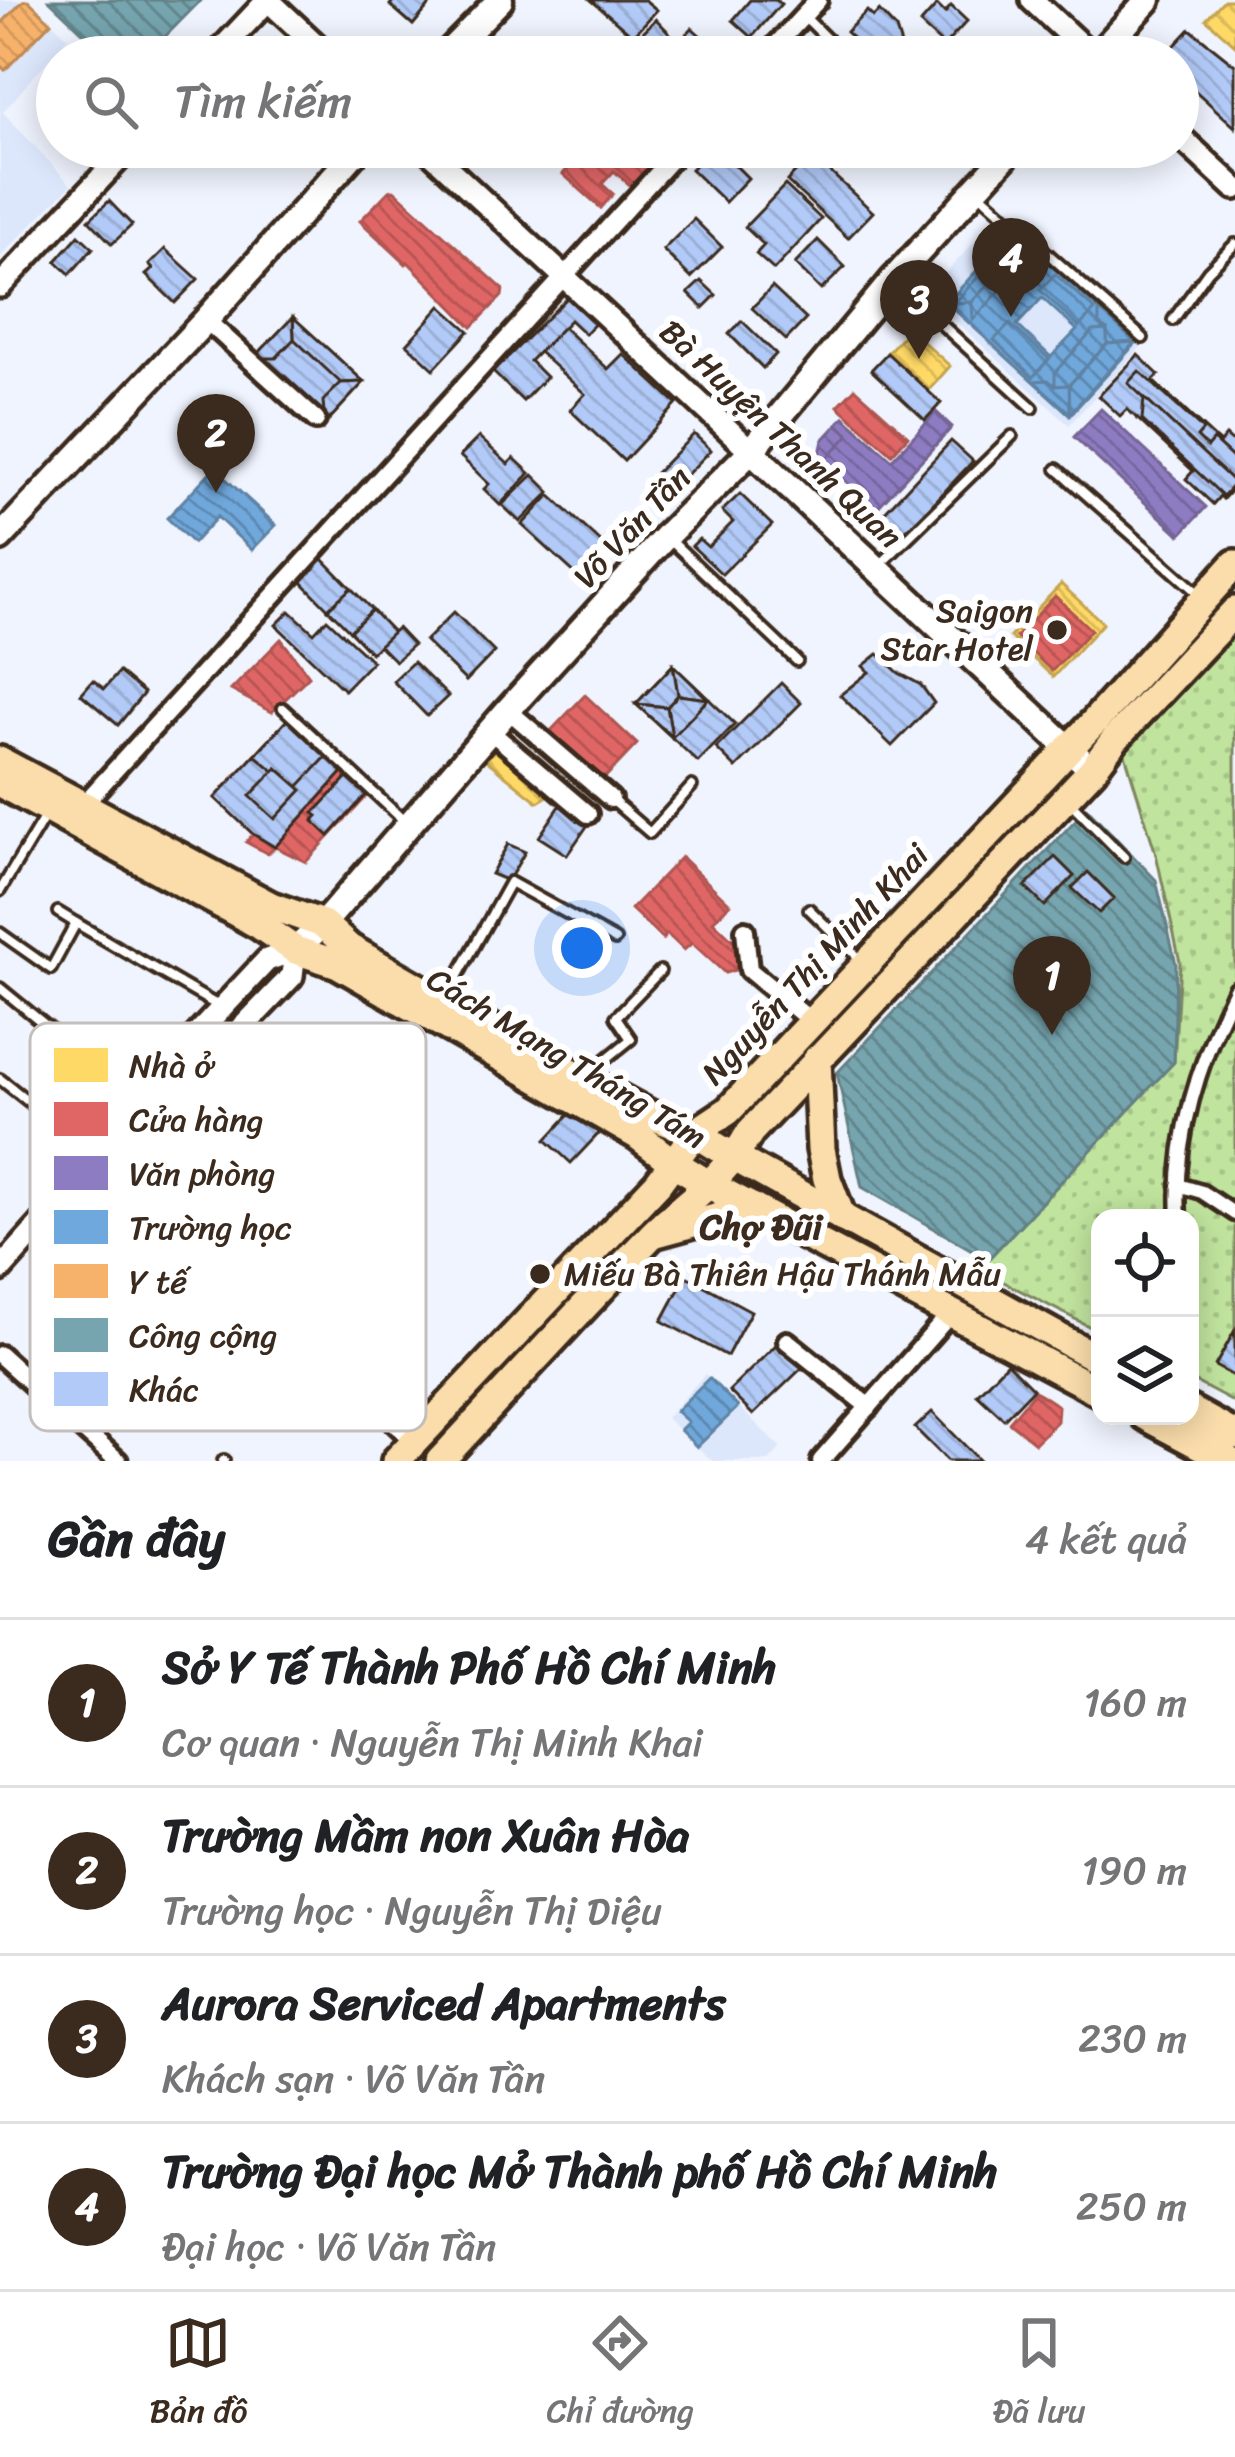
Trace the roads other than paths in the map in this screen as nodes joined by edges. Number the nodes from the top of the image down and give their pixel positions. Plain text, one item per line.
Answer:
1 (268, 0) edge
2 (500, 0) edge
3 (818, 0) edge
4 (1032, 0) edge
5 (1148, 0) edge
6 (804, 16) junction
7 (234, 36) edge
8 (306, 36) edge
9 (465, 36) edge
10 (785, 36) edge
11 (824, 36) edge
12 (1072, 36) edge
13 (1115, 36) edge
14 (1199, 155) edge
15 (110, 168) edge
16 (340, 168) edge
17 (447, 168) edge
18 (662, 168) edge
19 (995, 168) edge
20 (1235, 188) edge
21 (975, 190) junction
22 (1235, 244) edge
23 (562, 275) junction
24 (893, 280) junction
25 (0, 286) edge
26 (206, 320) junction
27 (1173, 320) dead end
28 (1143, 338) dead end
29 (1034, 408) dead end
30 (316, 420) dead end
31 (1012, 436) dead end
32 (751, 451) junction
33 (1057, 469) dead end
34 (666, 536) junction
35 (0, 538) edge
36 (1235, 564) edge
37 (877, 568) junction
38 (1204, 598) junction
39 (1235, 611) edge
40 (796, 661) dead end
41 (283, 708) dead end
42 (508, 710) junction
43 (490, 730) junction
44 (1069, 748) junction
45 (0, 761) edge
46 (1092, 770) junction
47 (0, 783) edge
48 (692, 786) dead end
49 (1066, 798) junction
50 (611, 799) joint
51 (66, 812) junction
52 (589, 814) dead end
53 (409, 825) junction
54 (1124, 857) dead end
55 (0, 891) edge
56 (809, 908) dead end
57 (58, 912) dead end
58 (76, 923) junction
59 (323, 924) junction
60 (746, 930) dead end
61 (0, 933) edge
62 (615, 940) dead end
63 (295, 950) junction
64 (865, 964) junction
65 (660, 971) dead end
66 (0, 988) edge
67 (1235, 991) edge
68 (443, 1002) junction
69 (222, 1009) junction
70 (812, 1022) junction
71 (43, 1023) edge
72 (209, 1023) edge
73 (247, 1023) edge
74 (817, 1059) junction
75 (583, 1078) junction
76 (0, 1079) edge
77 (30, 1103) edge
78 (695, 1133) junction
79 (735, 1158) junction
80 (671, 1161) junction
81 (710, 1185) junction
82 (1178, 1185) junction
83 (752, 1208) junction
84 (1179, 1209) edge
85 (1235, 1214) edge
86 (842, 1218) junction
87 (30, 1232) edge
88 (653, 1234) junction
89 (3, 1261) edge
90 (951, 1313) junction
91 (788, 1341) dead end
92 (0, 1355) edge
93 (1091, 1355) edge
94 (30, 1382) edge
95 (1091, 1387) edge
96 (868, 1407) junction
97 (1199, 1415) edge
98 (1162, 1425) edge
99 (426, 1429) edge
100 (85, 1431) edge
101 (1235, 1435) edge
102 (405, 1451) edge
103 (118, 1461) edge
104 (438, 1461) edge
105 (820, 1461) edge
106 (1230, 1461) edge

1 - 7 street
1 - 8 street
2 - 9 main road
3 - 6 street
4 - 12 street
5 - 13 main road
6 - 10 street
6 - 11 lane
14 - 20 street
15 - 25 street
16 - 26 main road
17 - 23 street, Bà Huyện Thanh Quan
18 - 23 street
19 - 21 main road, Võ Văn Tần
21 - 24 main road, Võ Văn Tần
21 - 28 lane
22 - 27 lane
23 - 32 street, Bà Huyện Thanh Quan
23 - 51 street
24 - 29 lane
24 - 32 main road, Võ Văn Tần
26 - 30 street
26 - 35 main road
31 - 37 lane
32 - 34 main road, Võ Văn Tần
32 - 37 main road, Bà Huyện Thanh Quan
33 - 38 lane
34 - 40 lane
34 - 42 main road, Võ Văn Tần
36 - 38 main road, Nguyễn Thị Minh Khai
37 - 44 main road, Bà Huyện Thanh Quan
38 - 44 main road, Nguyễn Thị Minh Khai
39 - 46 main road, Nguyễn Thị Minh Khai
41 - 53 lane
42 - 43 main road, Võ Văn Tần
42 - 50 street
43 - 52 street
43 - 53 main road, Võ Văn Tần
44 - 46 main road, Bà Huyện Thanh Quan
44 - 64 main road, Nguyễn Thị Minh Khai
45 - 51 main road, Cách Mạng Tháng Tám
46 - 49 main road, Nguyễn Thị Minh Khai
47 - 51 main road, Cách Mạng Tháng Tám
48 - 50 lane
49 - 54 lane
49 - 74 main road, Nguyễn Thị Minh Khai
51 - 55 lane
51 - 59 main road, Cách Mạng Tháng Tám
51 - 63 main road, Cách Mạng Tháng Tám
53 - 59 main road, Võ Văn Tần
56 - 64 lane
57 - 58 lane
58 - 61 lane
58 - 69 lane
59 - 63 main road, Võ Văn Tần
59 - 68 main road, Cách Mạng Tháng Tám
60 - 70 street
62 - 68 lane
63 - 69 street, Võ Văn Tần
63 - 73 street, Võ Văn Tần
63 - 80 main road, Cách Mạng Tháng Tám
64 - 70 main road, Nguyễn Thị Minh Khai
65 - 75 lane
66 - 71 lane
67 - 82 street
68 - 75 main road, Cách Mạng Tháng Tám
69 - 72 street, Võ Văn Tần
70 - 78 main road, Nguyễn Thị Minh Khai
74 - 79 main road, Nguyễn Thị Minh Khai
74 - 86 main road
75 - 78 main road, Cách Mạng Tháng Tám
76 - 77 lane
78 - 79 main road, Cách Mạng Tháng Tám
78 - 80 main road, Nguyễn Thị Minh Khai
79 - 81 main road, Nguyễn Thị Minh Khai
79 - 86 main road, Cách Mạng Tháng Tám
80 - 81 main road, Cách Mạng Tháng Tám
80 - 99 main road, Nguyễn Thị Minh Khai
81 - 83 main road, Cách Mạng Tháng Tám
81 - 88 main road, Nguyễn Thị Minh Khai
82 - 84 street
82 - 85 street
83 - 88 main road
83 - 90 main road, Cách Mạng Tháng Tám
86 - 93 main road, Cách Mạng Tháng Tám
87 - 89 street, Võ Văn Tần
88 - 104 main road, Nguyễn Thị Minh Khai
90 - 95 main road, Cách Mạng Tháng Tám
90 - 96 street
91 - 96 street
92 - 94 street
96 - 105 street
97 - 101 main road
98 - 106 main road
100 - 103 street
102 - 104 main road

